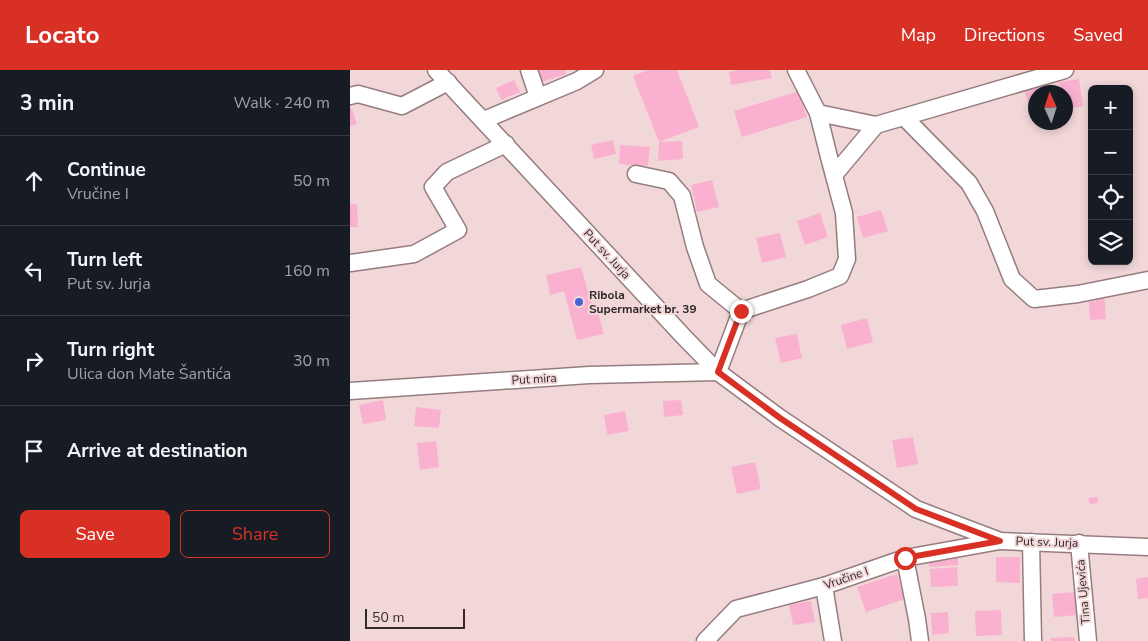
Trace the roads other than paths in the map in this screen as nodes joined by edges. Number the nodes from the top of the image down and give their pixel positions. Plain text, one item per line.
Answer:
1 (436, 70) edge
2 (529, 70) edge
3 (595, 70) edge
4 (796, 70) edge
5 (1065, 70) edge
6 (448, 82) junction
7 (350, 96) edge
8 (538, 97) junction
9 (818, 112) junction
10 (904, 117) junction
11 (484, 120) junction
12 (876, 125) junction
13 (506, 144) junction
14 (636, 174) dead end
15 (834, 175) junction
16 (350, 263) edge
17 (1148, 280) edge
18 (741, 311) junction
19 (718, 372) junction
20 (350, 391) edge
21 (1000, 541) junction
22 (1031, 542) junction
23 (1079, 543) junction
24 (1148, 546) edge
25 (905, 558) junction
26 (824, 586) junction
27 (704, 641) edge
28 (833, 641) edge
29 (920, 641) edge
30 (1033, 641) edge
31 (1088, 641) edge

1 - 6 street, Put sv. Jurja
2 - 8 street
3 - 8 street
4 - 9 street
5 - 10 street
6 - 7 street
6 - 11 street, Put sv. Jurja
8 - 11 street
9 - 12 street
9 - 15 street
10 - 12 street
10 - 17 street
11 - 13 street, Put sv. Jurja
12 - 15 street
13 - 16 street
13 - 19 street, Put sv. Jurja
14 - 18 street
15 - 18 street
18 - 19 street
19 - 20 street, Put mira
19 - 21 street, Put sv. Jurja
21 - 22 street, Put sv. Jurja
21 - 25 street, Vručine I
22 - 23 street, Put sv. Jurja
22 - 30 street
23 - 24 street, Put sv. Jurja
23 - 31 street, Tina Ujevića
25 - 26 street, Vručine I
25 - 29 street
26 - 27 street, Vručine I
26 - 28 street

